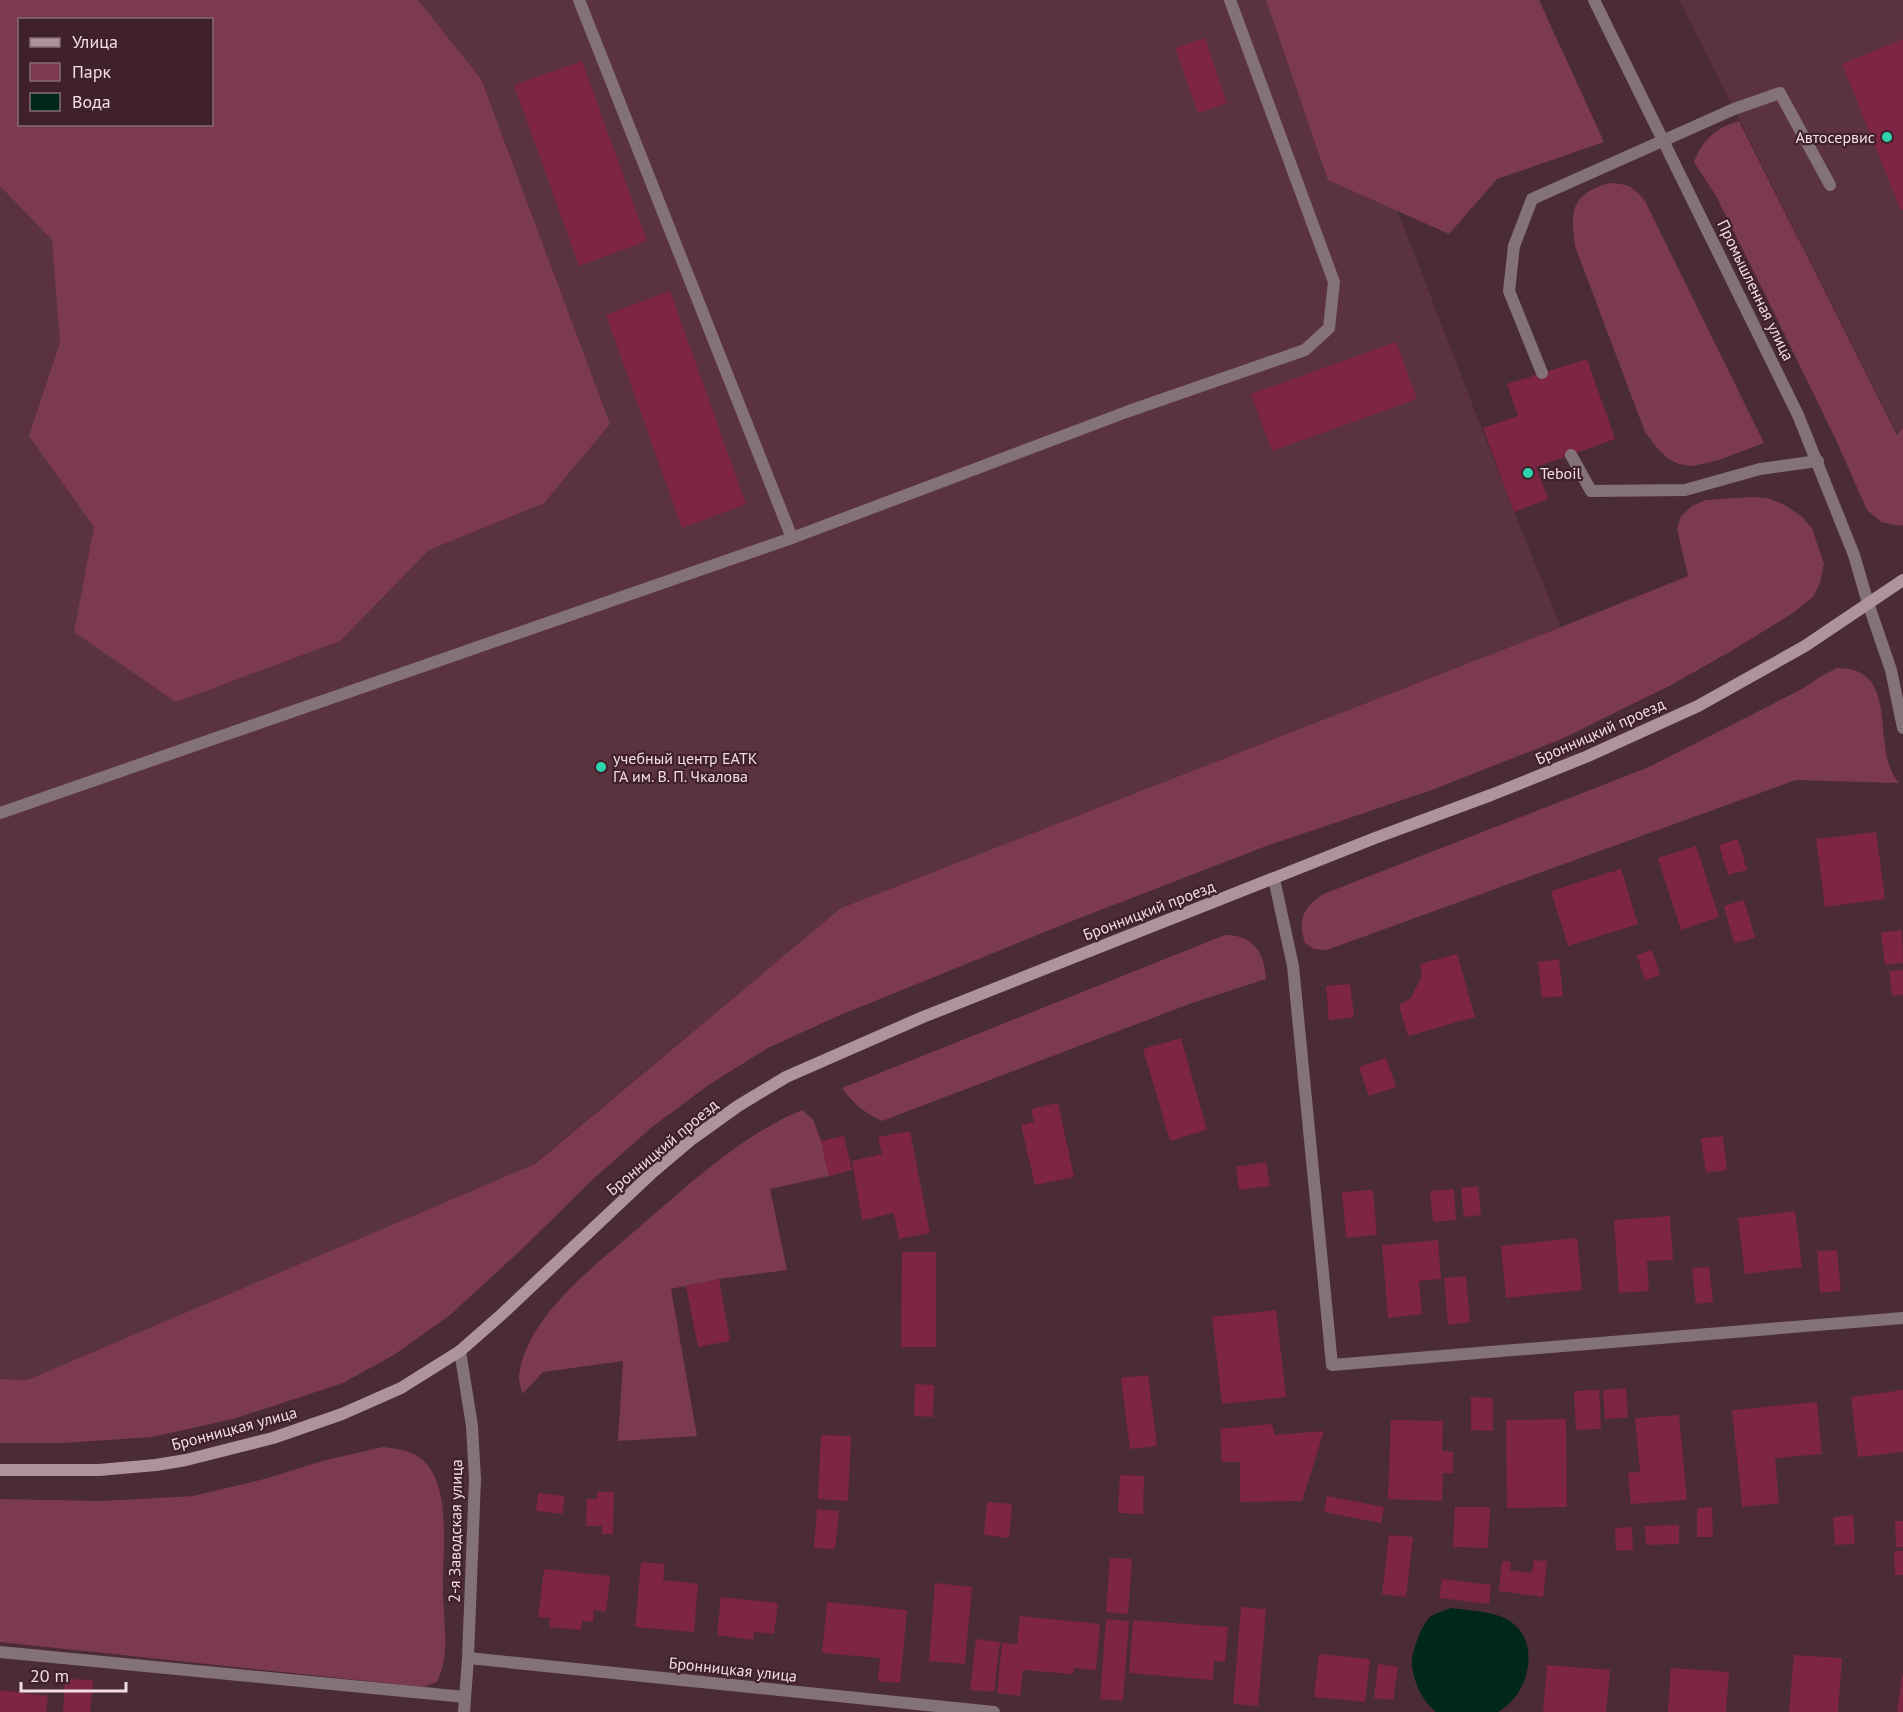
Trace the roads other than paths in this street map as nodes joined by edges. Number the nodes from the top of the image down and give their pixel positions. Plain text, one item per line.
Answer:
1 (579, 0) edge
2 (1230, 0) edge
3 (1594, 0) edge
4 (1664, 140) junction
5 (1830, 184) dead end
6 (1542, 374) dead end
7 (1571, 454) dead end
8 (1818, 461) junction
9 (792, 538) junction
10 (1903, 579) edge
11 (1868, 603) junction
12 (1903, 728) edge
13 (0, 813) edge
14 (1274, 879) junction
15 (1903, 1318) edge
16 (460, 1351) junction
17 (0, 1470) edge
18 (0, 1652) edge
19 (468, 1658) junction
20 (465, 1697) junction
21 (464, 1712) edge
22 (994, 1712) edge

1 - 9 street
2 - 9 street
3 - 4 street, Промышленная улица
4 - 5 street
4 - 6 street
4 - 8 street, Промышленная улица
7 - 8 street
8 - 11 street, Промышленная улица
9 - 13 street
10 - 11 main road, Бронницкий проезд
11 - 12 street, Промышленная улица
11 - 14 main road, Бронницкий проезд
14 - 15 street
14 - 16 main road, Бронницкий проезд
16 - 17 main road, Бронницкая улица
16 - 19 street, 2-я Заводская улица
18 - 20 street
19 - 20 street, 2-я Заводская улица
19 - 22 street, Бронницкая улица
20 - 21 street, 2-я Заводская улица

